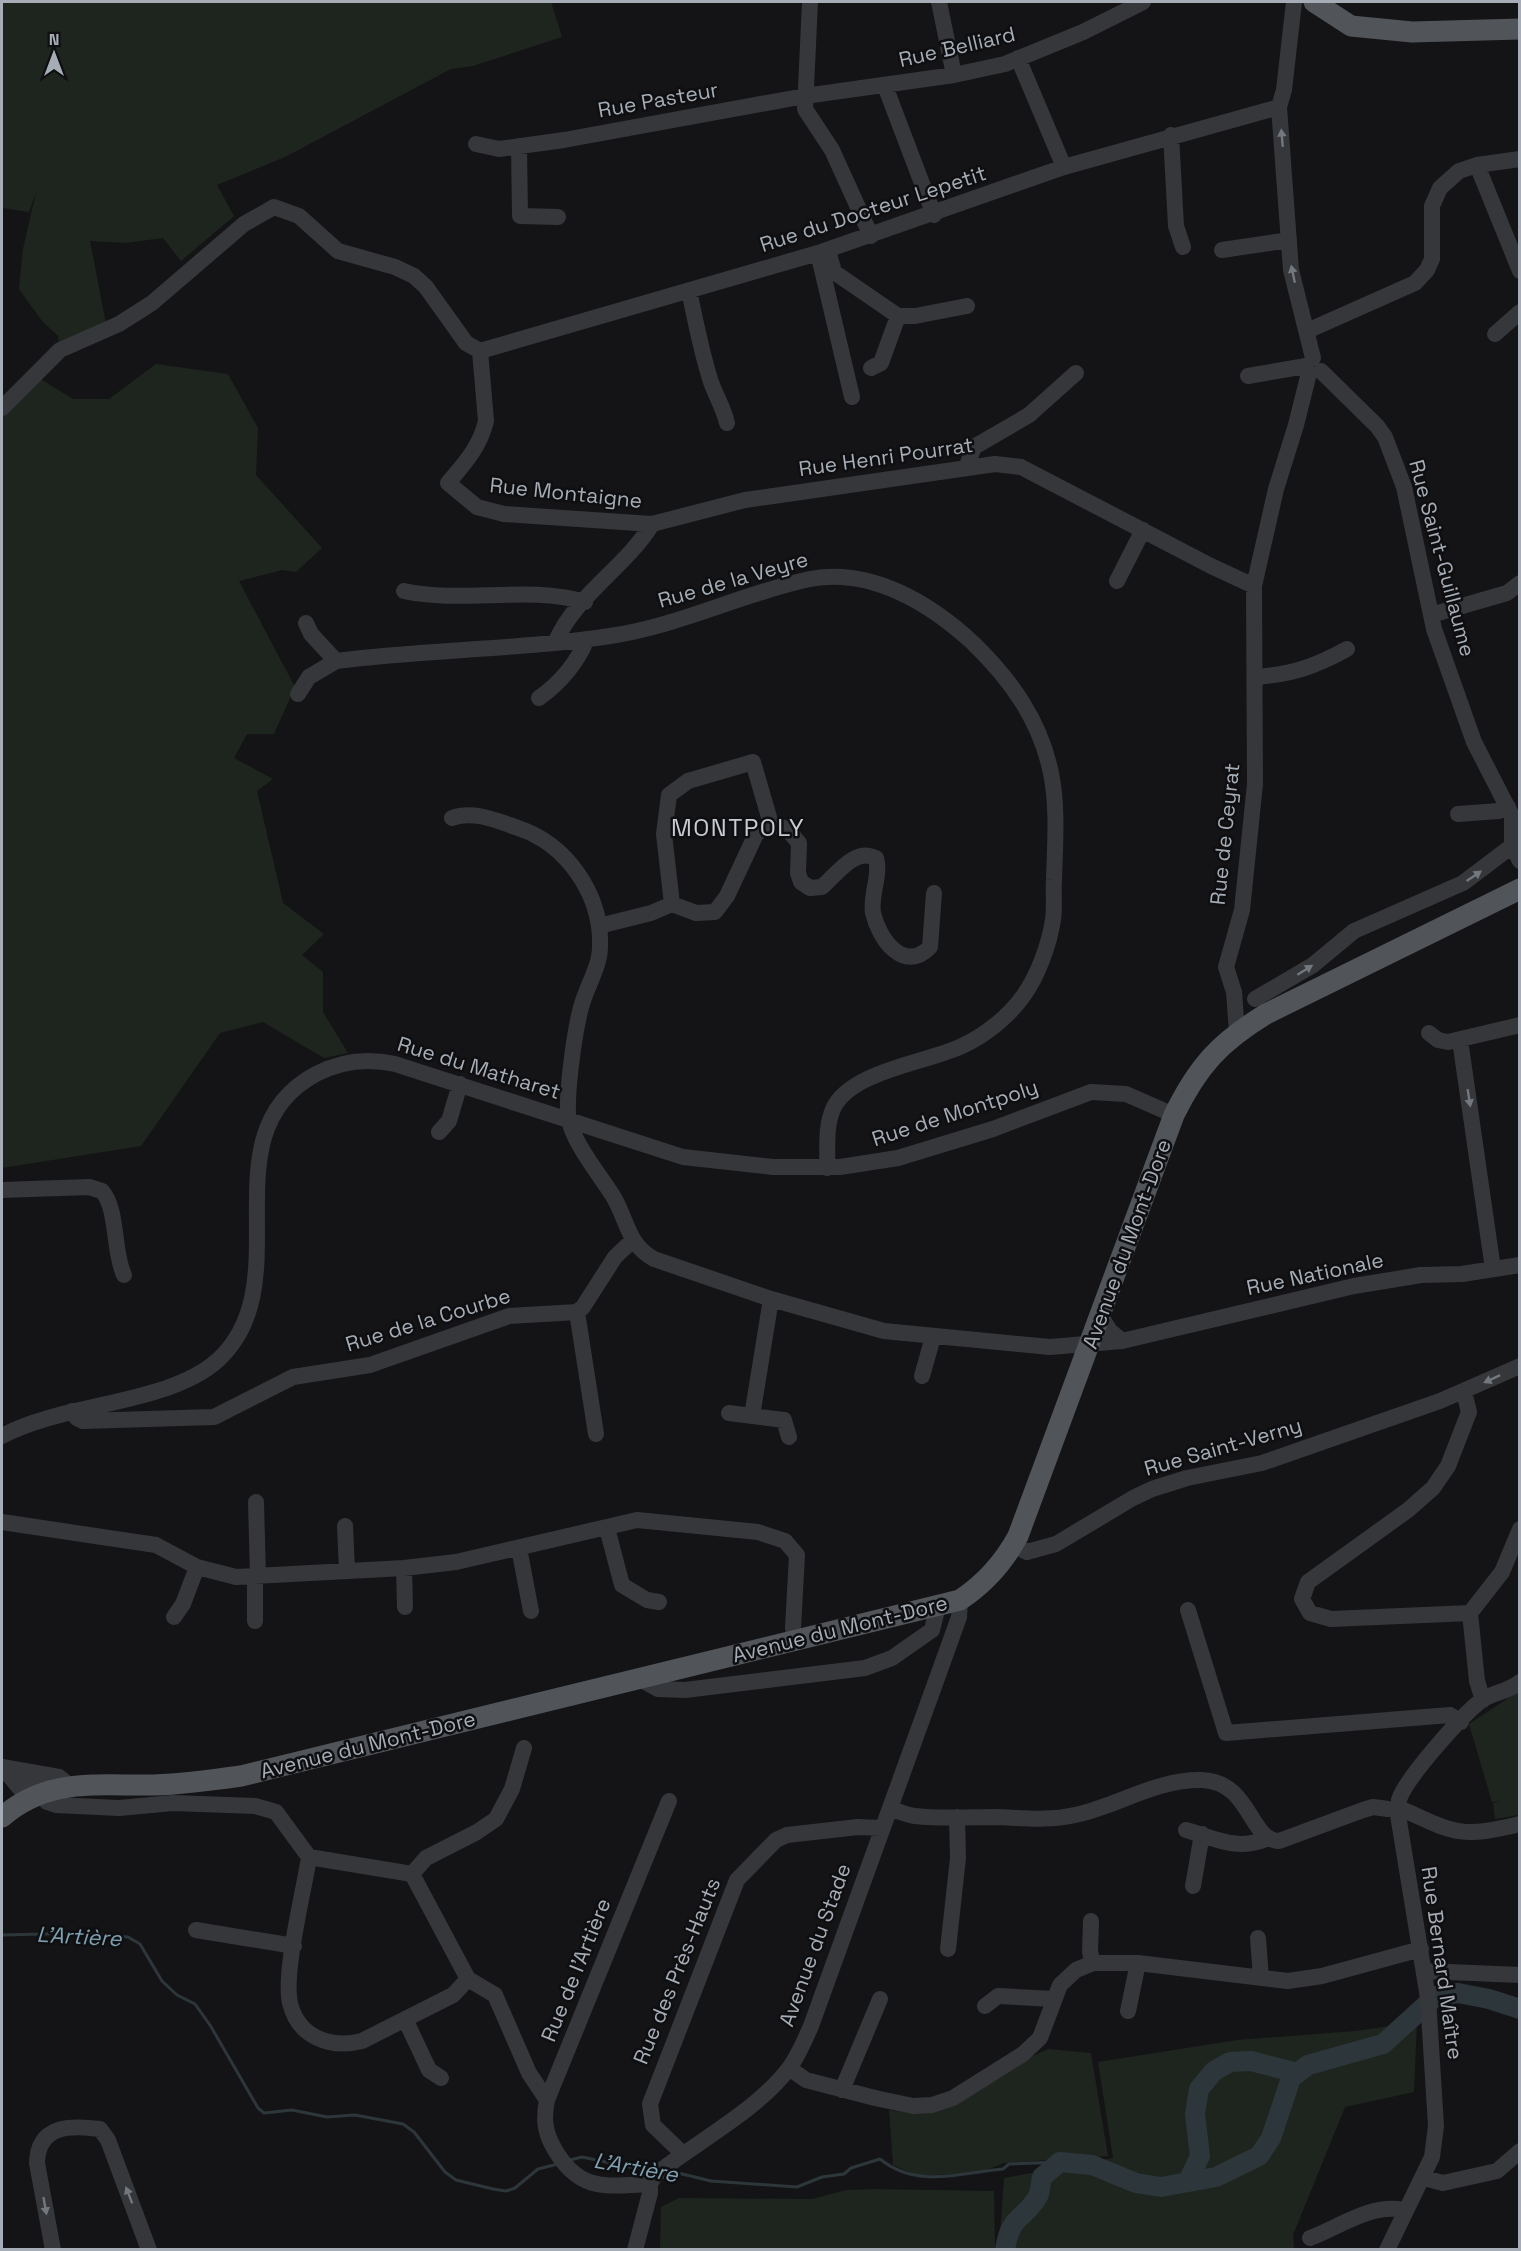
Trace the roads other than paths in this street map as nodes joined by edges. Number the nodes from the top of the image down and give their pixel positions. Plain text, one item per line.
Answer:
1 (810, 2) edge
2 (939, 2) edge
3 (1143, 2) edge
4 (1294, 2) edge
5 (1314, 2) edge
6 (1325, 2) edge
7 (1121, 6) edge
8 (1369, 28) junction
9 (1520, 29) edge
10 (1018, 58) junction
11 (954, 75) junction
12 (885, 86) junction
13 (805, 96) junction
14 (1279, 107) junction
15 (1171, 135) junction
16 (477, 144) dead end
17 (519, 146) junction
18 (1520, 159) edge
19 (1477, 165) junction
20 (1064, 167) junction
21 (934, 214) junction
22 (558, 217) dead end
23 (871, 237) junction
24 (1289, 240) junction
25 (1183, 247) dead end
26 (1222, 249) dead end
27 (823, 252) junction
28 (1520, 272) edge
29 (689, 290) junction
30 (967, 306) dead end
31 (1520, 312) edge
32 (898, 316) junction
33 (1307, 331) junction
34 (1495, 334) dead end
35 (480, 351) junction
36 (1312, 367) junction
37 (871, 368) dead end
38 (1076, 373) dead end
39 (1248, 376) dead end
40 (852, 397) dead end
41 (2, 408) edge
42 (727, 423) dead end
43 (966, 468) junction
44 (652, 524) junction
45 (1143, 530) junction
46 (1117, 581) dead end
47 (1520, 583) edge
48 (1254, 586) junction
49 (404, 591) dead end
50 (585, 602) junction
51 (1431, 615) junction
52 (306, 623) dead end
53 (587, 639) junction
54 (556, 641) junction
55 (1347, 649) dead end
56 (336, 661) junction
57 (1256, 677) junction
58 (298, 694) dead end
59 (539, 698) dead end
60 (1513, 810) edge
61 (1458, 814) dead end
62 (452, 818) dead end
63 (771, 824) junction
64 (1512, 846) junction
65 (1520, 861) edge
66 (1520, 890) edge
67 (934, 893) dead end
68 (672, 904) junction
69 (599, 927) junction
70 (1234, 992) junction
71 (1261, 1007) junction
72 (1520, 1024) edge
73 (1237, 1032) junction
74 (1429, 1033) dead end
75 (1460, 1040) junction
76 (460, 1084) junction
77 (1174, 1115) junction
78 (569, 1119) junction
79 (440, 1132) dead end
80 (827, 1168) junction
81 (2, 1190) edge
82 (633, 1240) junction
83 (1520, 1265) edge
84 (1493, 1269) junction
85 (124, 1275) dead end
86 (771, 1299) junction
87 (577, 1312) junction
88 (1100, 1315) junction
89 (933, 1337) junction
90 (1122, 1341) junction
91 (1089, 1345) junction
92 (1520, 1366) edge
93 (922, 1376) dead end
94 (1464, 1392) junction
95 (72, 1411) junction
96 (729, 1413) dead end
97 (752, 1416) junction
98 (596, 1434) dead end
99 (2, 1436) edge
100 (789, 1437) dead end
101 (256, 1502) dead end
102 (2, 1522) edge
103 (345, 1526) dead end
104 (607, 1528) junction
105 (1520, 1529) edge
106 (1013, 1545) junction
107 (519, 1548) junction
108 (197, 1567) junction
109 (404, 1568) junction
110 (347, 1571) junction
111 (256, 1577) junction
112 (960, 1600) junction
113 (658, 1602) dead end
114 (938, 1606) junction
115 (405, 1607) dead end
116 (1188, 1610) dead end
117 (531, 1611) dead end
118 (1470, 1613) junction
119 (174, 1617) dead end
120 (255, 1621) dead end
121 (795, 1641) junction
122 (640, 1679) junction
123 (1520, 1682) edge
124 (1483, 1700) junction
125 (1461, 1722) junction
126 (525, 1748) dead end
127 (11, 1771) edge
128 (70, 1786) junction
129 (669, 1802) dead end
130 (22, 1803) edge
131 (890, 1808) junction
132 (1397, 1808) junction
133 (957, 1817) junction
134 (1520, 1824) edge
135 (881, 1828) junction
136 (1268, 1838) junction
137 (309, 1857) junction
138 (412, 1874) junction
139 (1192, 1887) dead end
140 (1091, 1921) dead end
141 (196, 1930) dead end
142 (1258, 1938) dead end
143 (294, 1946) junction
144 (948, 1949) dead end
145 (1421, 1949) junction
146 (1093, 1963) junction
147 (1138, 1963) junction
148 (1424, 1971) junction
149 (1520, 1975) edge
150 (1261, 1978) junction
151 (468, 1979) junction
152 (880, 1999) dead end
153 (1053, 1999) junction
154 (985, 2006) dead end
155 (1128, 2011) dead end
156 (405, 2019) junction
157 (789, 2068) junction
158 (441, 2078) dead end
159 (842, 2090) junction
160 (547, 2100) junction
161 (1520, 2151) edge
162 (676, 2159) junction
163 (1424, 2178) junction
164 (653, 2179) junction
165 (1404, 2210) junction
166 (1310, 2238) dead end
167 (53, 2250) edge
168 (150, 2250) edge
169 (635, 2250) edge
170 (1387, 2250) edge

1 - 13 street
2 - 11 street
3 - 7 street, Rue Belliard
4 - 14 street
5 - 8 main road
6 - 8 main road
7 - 10 street, Rue Belliard
8 - 9 main road
10 - 11 street, Rue Belliard
10 - 20 street
11 - 12 street, Rue Belliard
12 - 13 street, Rue Belliard
12 - 21 street
13 - 17 street, Rue Pasteur
13 - 23 street
14 - 15 street, Rue du Docteur Lepetit
24 -> 14 street
15 - 20 street, Rue du Docteur Lepetit
15 - 25 street
16 - 17 street, Rue Pasteur
17 - 22 street
18 - 19 street
19 - 28 street
19 - 33 street
20 - 21 street, Rue du Docteur Lepetit
21 - 23 street, Rue du Docteur Lepetit
23 - 27 street, Rue du Docteur Lepetit
24 - 26 street
33 -> 24 street
27 - 29 street, Rue du Docteur Lepetit
27 - 32 street
27 - 40 street
29 - 35 street, Rue du Docteur Lepetit
29 - 42 street
30 - 32 street
31 - 34 street
32 - 37 street
33 - 36 street
35 - 41 street
35 - 44 street, Rue Montaigne
36 - 39 street
36 - 48 street, Rue de Ceyrat
36 - 51 street, Rue Saint-Guillaume
38 - 43 street
43 - 44 street, Rue Henri Pourrat
43 - 45 street, Rue Henri Pourrat
44 - 50 street
45 - 46 street
45 - 48 street, Rue Henri Pourrat
47 - 51 street
48 - 57 street, Rue de Ceyrat
49 - 50 street
50 - 54 street
51 - 60 street, Rue Saint-Guillaume
52 - 56 street
53 - 54 street, Rue de la Veyre
53 - 59 street
53 - 80 street, Rue de la Veyre
54 - 56 street, Rue de la Veyre
55 - 57 street
56 - 58 street, Rue de la Veyre
57 - 70 street, Rue de Ceyrat
60 - 61 street
60 - 64 street
62 - 69 street
63 - 67 street
63 - 68 street
63 - 68 street
64 - 65 street
71 -> 64 street
66 - 71 main road, Avenue du Mont-Dore
68 - 69 street
69 - 78 street
70 - 71 street
70 - 73 street, Rue de Ceyrat
71 - 73 main road, Avenue du Mont-Dore
72 - 75 street
73 - 77 main road, Avenue du Mont-Dore
74 - 75 street
75 -> 84 street
76 - 78 street, Rue du Matharet
76 - 79 street
76 - 95 street, Rue du Matharet
77 - 80 street, Rue de Montpoly
77 - 88 main road, Avenue du Mont-Dore
78 - 80 street, Rue de Montpoly
78 - 82 street
81 - 85 street
82 - 86 street, Rue Nationale
82 - 87 street
83 - 84 street, Rue Nationale
84 - 90 street, Rue Nationale
86 - 89 street, Rue Nationale
86 - 97 street
87 - 95 street, Rue de la Courbe
87 - 98 street
88 - 90 street
88 - 91 main road, Avenue du Mont-Dore
89 - 91 street, Rue Nationale
89 - 93 street
90 - 91 street, Rue Nationale
91 - 106 main road, Avenue du Mont-Dore
92 -> 94 street, Rue Saint-Verny
94 - 106 street, Rue Saint-Verny
94 - 118 street
95 - 99 street, Rue du Matharet
96 - 97 street
97 - 100 street
101 - 111 street
102 - 108 street
103 - 110 street
104 - 107 street
104 - 113 street
104 - 121 street
105 - 118 street
106 - 112 main road, Avenue du Mont-Dore
107 - 109 street
107 - 117 street
108 - 111 street
108 - 119 street
109 - 110 street
109 - 115 street
110 - 111 street
111 - 120 street
112 - 114 main road, Avenue du Mont-Dore
112 - 131 street, Avenue du Stade
114 - 121 main road, Avenue du Mont-Dore
114 - 122 street
116 - 125 street
118 - 124 street
121 - 122 main road, Avenue du Mont-Dore
122 - 128 main road, Avenue du Mont-Dore
123 - 124 street
124 - 125 street
125 - 132 street
126 - 138 street
127 - 128 street
127 - 130 street
127 - 130 street
128 - 130 main road, Avenue du Mont-Dore
129 - 160 street, Rue de l'Artière
130 - 137 street
131 - 133 street
131 - 135 street, Avenue du Stade
132 - 134 street
132 - 136 street
132 - 145 street, Rue Bernard Maître
133 - 136 street
133 - 144 street
135 - 157 street, Avenue du Stade
135 - 162 street, Rue des Près-Hauts
136 - 139 street
137 - 138 street
137 - 143 street
138 - 151 street
140 - 146 street
141 - 143 street
142 - 150 street
143 - 156 street
145 - 148 street, Rue Bernard Maître
145 - 150 street
146 - 147 street
146 - 153 street
147 - 150 street
147 - 155 street
148 - 149 street
148 - 163 street, Rue Bernard Maître
151 - 156 street
151 - 160 street
152 - 159 street
153 - 154 street
153 - 159 street
156 - 158 street
157 - 159 street
157 - 162 street, Avenue du Stade
160 - 164 street, Rue de l'Artière
161 - 163 street
162 - 164 street, Avenue du Stade
163 - 165 street, Rue Bernard Maître
164 - 169 street
165 - 166 street
165 - 170 street, Rue Bernard Maître
168 -> 167 street

